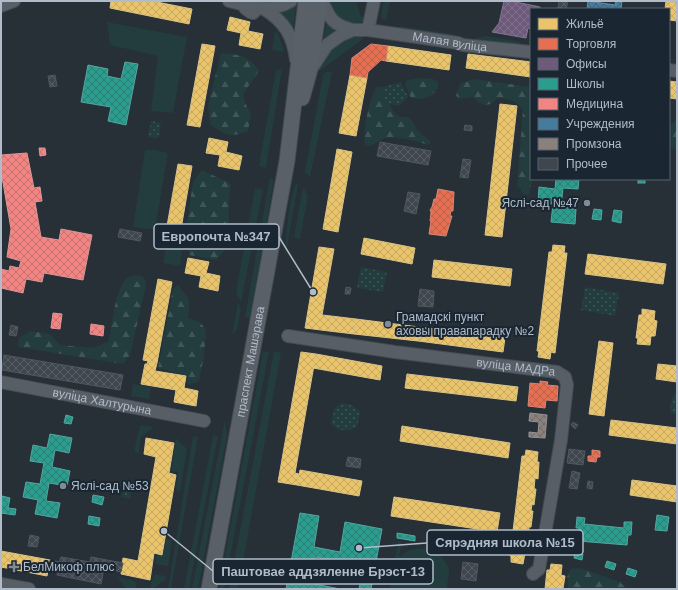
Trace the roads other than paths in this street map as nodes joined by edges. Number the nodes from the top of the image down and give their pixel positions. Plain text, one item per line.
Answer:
1 (14, 1) edge
2 (229, 1) edge
3 (291, 1) edge
4 (306, 1) edge
5 (321, 1) edge
6 (374, 1) edge
7 (254, 5) edge
8 (1, 6) edge
9 (353, 30) junction
10 (368, 30) junction
11 (530, 52) edge
12 (303, 71) junction
13 (288, 336) dead end
14 (1, 382) edge
15 (204, 421) dead end
16 (533, 574) dead end
17 (1, 584) edge
18 (28, 589) edge
19 (209, 589) edge

1 - 8 street
2 - 7 street
3 - 7 street
4 - 12 main road, праспект Машэрава
5 - 9 street
5 - 12 main road, праспект Машэрава
6 - 10 street
7 - 12 street
9 - 10 street, Малая вуліца
9 - 12 street
10 - 11 street, Малая вуліца
12 - 19 main road, праспект Машэрава
13 - 16 street, вуліца МАДРа
14 - 15 street, вуліца Халтурына
17 - 18 street

